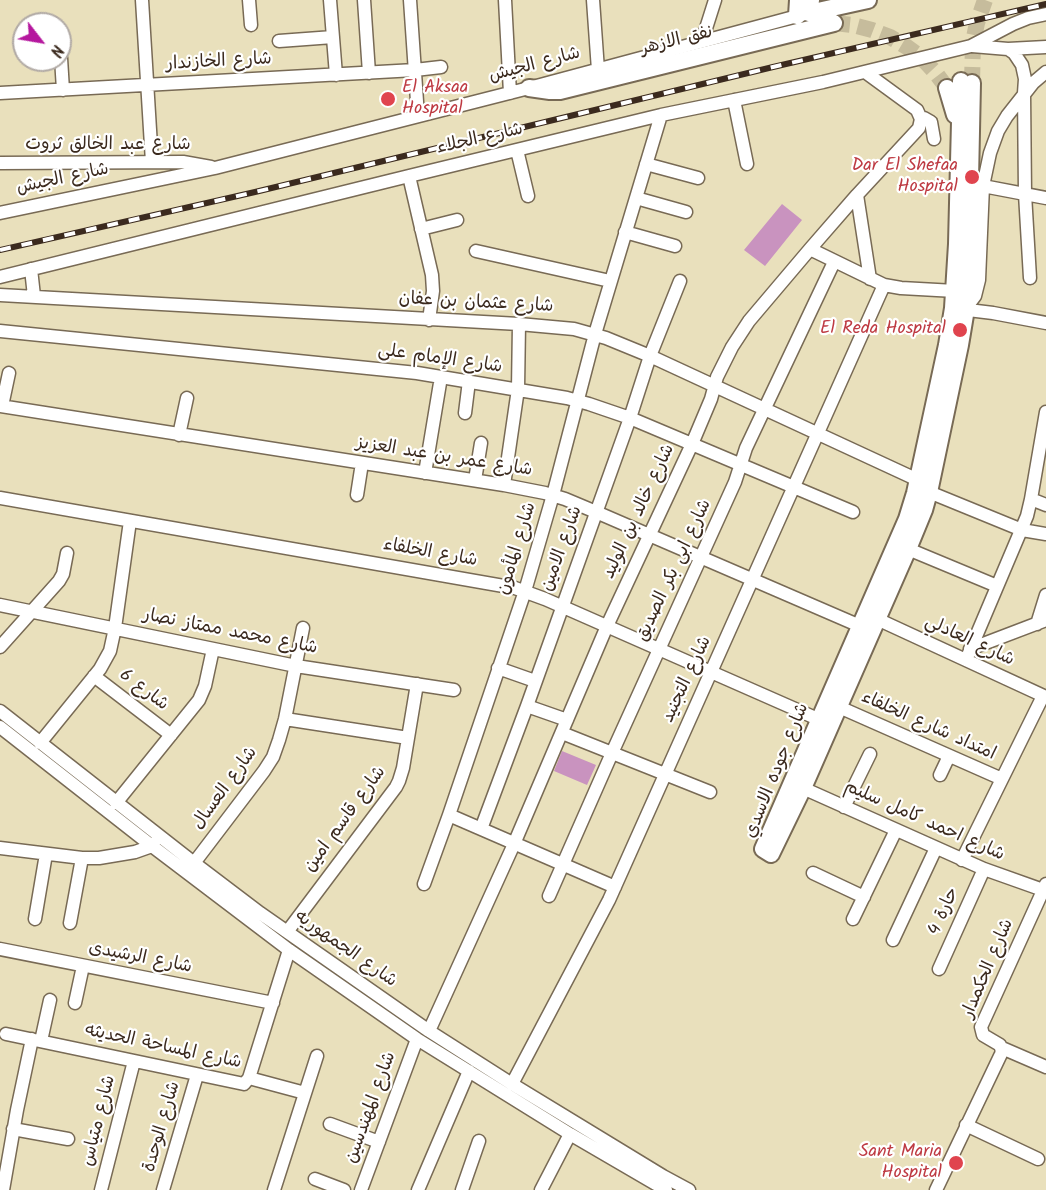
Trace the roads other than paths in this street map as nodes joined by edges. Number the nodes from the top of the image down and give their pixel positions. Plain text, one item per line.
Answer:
1 (142, 0) edge
2 (249, 0) edge
3 (330, 0) edge
4 (364, 0) edge
5 (410, 0) edge
6 (505, 0) edge
7 (593, 0) edge
8 (715, 0) edge
9 (868, 0) edge
10 (804, 7) edge
11 (1046, 14) edge
12 (834, 23) tunnel mouth
13 (251, 25) dead end
14 (333, 37) junction
15 (279, 41) dead end
16 (702, 41) junction
17 (971, 46) junction
18 (1046, 47) edge
19 (1008, 49) junction
20 (441, 67) dead end
21 (415, 70) junction
22 (598, 70) junction
23 (62, 72) edge
24 (865, 72) junction
25 (1046, 72) edge
26 (369, 73) junction
27 (336, 75) junction
28 (147, 85) junction
29 (529, 88) junction
30 (63, 90) junction
31 (0, 93) edge
32 (510, 93) junction
33 (1024, 93) junction
34 (734, 100) junction
35 (661, 115) junction
36 (418, 116) junction
37 (921, 119) junction
38 (934, 139) dead end
39 (517, 150) junction
40 (152, 162) junction
41 (0, 163) edge
42 (646, 164) junction
43 (747, 164) dead end
44 (215, 168) junction
45 (409, 176) junction
46 (698, 178) dead end
47 (983, 186) junction
48 (1025, 194) junction
49 (857, 195) junction
50 (528, 196) dead end
51 (636, 198) junction
52 (1046, 198) edge
53 (686, 212) dead end
54 (0, 213) edge
55 (457, 220) dead end
56 (422, 229) junction
57 (625, 232) junction
58 (675, 246) dead end
59 (810, 249) junction
60 (476, 251) dead end
61 (834, 262) junction
62 (31, 269) junction
63 (0, 277) edge
64 (1030, 278) dead end
65 (870, 279) junction
66 (610, 281) junction
67 (680, 281) dead end
68 (884, 285) junction
69 (955, 291) junction
70 (0, 295) edge
71 (34, 296) junction
72 (959, 309) junction
73 (429, 320) junction
74 (1046, 323) edge
75 (519, 324) junction
76 (0, 331) edge
77 (595, 334) junction
78 (651, 357) junction
79 (9, 374) dead end
80 (441, 377) junction
81 (469, 381) junction
82 (715, 386) junction
83 (518, 389) junction
84 (187, 398) dead end
85 (578, 401) junction
86 (1, 406) edge
87 (764, 409) junction
88 (1046, 412) edge
89 (465, 413) dead end
90 (630, 418) junction
91 (819, 434) junction
92 (179, 435) junction
93 (481, 443) dead end
94 (692, 444) junction
95 (362, 463) junction
96 (741, 465) junction
97 (425, 473) junction
98 (475, 480) junction
99 (504, 485) junction
100 (924, 486) junction
101 (795, 488) junction
102 (357, 495) dead end
103 (553, 495) junction
104 (0, 498) edge
105 (1031, 499) junction
106 (1046, 505) edge
107 (596, 512) junction
108 (853, 512) dead end
109 (130, 521) junction
110 (1022, 530) junction
111 (1046, 534) edge
112 (649, 535) junction
113 (908, 549) junction
114 (67, 553) dead end
115 (701, 557) junction
116 (753, 580) junction
117 (997, 586) junction
118 (525, 591) junction
119 (1046, 595) edge
120 (0, 605) edge
121 (562, 606) junction
122 (32, 612) junction
123 (877, 620) junction
124 (1041, 622) edge
125 (607, 626) junction
126 (860, 626) junction
127 (115, 628) junction
128 (303, 628) dead end
129 (0, 647) edge
130 (213, 649) junction
131 (659, 649) junction
132 (968, 655) junction
133 (296, 666) junction
134 (498, 668) junction
135 (712, 672) junction
136 (94, 676) junction
137 (535, 681) junction
138 (417, 684) junction
139 (454, 690) dead end
140 (1045, 697) edge
141 (526, 706) junction
142 (839, 707) junction
143 (0, 711) edge
144 (285, 719) junction
145 (567, 720) junction
146 (825, 722) junction
147 (0, 727) edge
148 (562, 733) junction
149 (171, 735) junction
150 (408, 738) junction
151 (40, 743) junction
152 (612, 753) junction
153 (870, 754) dead end
154 (949, 756) junction
155 (664, 775) junction
156 (940, 775) dead end
157 (1002, 779) junction
158 (797, 785) joint
159 (710, 792) dead end
160 (116, 803) junction
161 (844, 807) junction
162 (449, 815) junction
163 (131, 822) junction
164 (481, 829) junction
165 (896, 830) junction
166 (156, 842) junction
167 (514, 844) junction
168 (0, 848) edge
169 (936, 848) junction
170 (46, 854) junction
171 (82, 858) junction
172 (962, 860) junction
173 (194, 863) junction
174 (563, 864) junction
175 (984, 870) junction
176 (813, 873) dead end
177 (424, 884) dead end
178 (615, 887) junction
179 (1045, 888) edge
180 (549, 896) dead end
181 (864, 897) junction
182 (35, 919) dead end
183 (853, 919) dead end
184 (70, 923) dead end
185 (287, 932) junction
186 (893, 940) dead end
187 (0, 949) edge
188 (289, 950) junction
189 (83, 966) junction
190 (939, 969) dead end
191 (50, 1000) dead end
192 (75, 1003) dead end
193 (273, 1003) junction
194 (429, 1031) junction
195 (6, 1034) dead end
196 (417, 1039) junction
197 (37, 1040) junction
198 (1002, 1048) junction
199 (317, 1056) dead end
200 (134, 1061) junction
201 (1046, 1067) edge
202 (469, 1071) junction
203 (197, 1075) junction
204 (249, 1078) junction
205 (512, 1084) junction
206 (305, 1093) junction
207 (330, 1124) dead end
208 (966, 1125) junction
209 (13, 1129) junction
210 (570, 1134) junction
211 (68, 1139) dead end
212 (479, 1141) dead end
213 (379, 1142) junction
214 (1038, 1159) dead end
215 (315, 1179) dead end
216 (644, 1185) edge
217 (3, 1190) edge
218 (101, 1190) edge
219 (163, 1190) edge
220 (274, 1190) edge
221 (344, 1190) edge
222 (361, 1190) edge
223 (418, 1190) edge
224 (462, 1190) edge
225 (541, 1190) edge
226 (666, 1190) edge
227 (689, 1190) edge
228 (936, 1190) edge

1 - 28 street
2 - 13 street
3 - 14 street
4 - 26 street
5 - 21 street
6 - 32 street
7 - 22 street
8 - 16 street
9 - 10 main road, شارع الجيش
10 - 16 street, شارع الجيش
11 - 17 street, شارع الجلاء
12 - 29 main road, نفق الازهر
14 - 15 street
14 - 27 street
16 - 22 street, شارع الجيش
17 - 19 street, شارع الجلاء
17 - 24 street, شارع الجلاء
18 - 19 street, شارع الجلاء
19 - 33 street
20 - 21 street, شارع الخازندار
21 - 26 street, شارع الخازندار
21 - 36 street
22 - 29 street, شارع الجيش
23 - 30 street
24 - 34 street, شارع الجلاء
24 - 37 street
25 - 33 street
26 - 27 street, شارع الخازندار
27 - 28 street, شارع الخازندار
28 - 30 street, شارع الخازندار
28 - 40 street
29 - 32 street, شارع الجيش
30 - 31 street, شارع الخازندار
32 - 36 street, شارع الجيش
33 - 47 street, شارع جوده الاسدي
33 - 48 street
34 - 35 street, شارع الجلاء
34 - 43 street
35 - 39 street, شارع الجلاء
35 - 42 street, شارع المأمون
36 - 44 street, شارع الجيش
37 - 38 street
37 - 49 street, شارع خالد بن الوليد
39 - 45 street, شارع الجلاء
39 - 50 street
40 - 41 street, شارع عبد الخالق ثروت
40 - 44 street, شارع عبد الخالق ثروت
42 - 46 street
42 - 51 street, شارع المأمون
44 - 54 street, شارع الجيش
45 - 56 street
45 - 62 street, شارع الجلاء
47 - 48 street
47 - 72 street, شارع جوده الاسدي
48 - 52 street
48 - 64 street
49 - 59 street, شارع خالد بن الوليد
49 - 65 street
51 - 53 street
51 - 57 street, شارع المأمون
55 - 56 street
56 - 73 street
57 - 58 street
57 - 66 street, شارع المأمون
59 - 61 street
59 - 82 street, شارع خالد بن الوليد
60 - 66 street
61 - 65 street
61 - 87 street, شارع ابى بكر الصديق
62 - 63 street, شارع الجلاء
62 - 71 street
65 - 68 street
66 - 77 street, شارع المأمون
67 - 78 street, شارع الامين
68 - 69 street
68 - 91 street, شارع التجنيد
69 - 72 main road, شارع جوده الاسدي
69 - 72 main road, شارع جوده الاسدي
70 - 71 street, شارع عثمان بن عفان
71 - 73 street, شارع عثمان بن عفان
72 - 74 street
72 - 100 main road, شارع جوده الاسدي
73 - 75 street, شارع عثمان بن عفان
75 - 77 street, شارع عثمان بن عفان
75 - 83 street
76 - 80 street, شارع الإمام على
77 - 78 street, شارع عثمان بن عفان
77 - 85 street, شارع المأمون
78 - 82 street, شارع عثمان بن عفان
78 - 90 street, شارع الامين
79 - 86 street
80 - 81 street, شارع الإمام على
80 - 97 street
81 - 83 street, شارع الإمام على
81 - 89 street
82 - 87 street, شارع عثمان بن عفان
82 - 94 street, شارع خالد بن الوليد
83 - 85 street, شارع الإمام على
83 - 99 street
84 - 92 street
85 - 90 street, شارع الإمام على
85 - 103 street, شارع المأمون
86 - 92 street, شارع عمر بن عبد العزيز
87 - 91 street, شارع عثمان بن عفان
87 - 96 street, شارع ابى بكر الصديق
88 - 105 street
90 - 94 street, شارع الإمام على
90 - 107 street, شارع الامين
91 - 100 street, شارع عثمان بن عفان
91 - 101 street, شارع التجنيد
92 - 95 street, شارع عمر بن عبد العزيز
93 - 98 street
94 - 96 street, شارع الإمام على
94 - 112 street, شارع خالد بن الوليد
95 - 97 street, شارع عمر بن عبد العزيز
95 - 102 street
96 - 101 street, شارع الإمام على
96 - 115 street, شارع ابى بكر الصديق
97 - 98 street, شارع عمر بن عبد العزيز
98 - 99 street, شارع عمر بن عبد العزيز
99 - 103 street, شارع عمر بن عبد العزيز
100 - 110 street, شارع عثمان بن عفان
100 - 113 main road, شارع جوده الاسدي
100 - 126 main road, شارع جوده الاسدي
101 - 108 street, شارع الإمام على
101 - 116 street, شارع التجنيد
103 - 107 street, شارع عمر بن عبد العزيز
103 - 118 street, شارع المأمون
104 - 109 street, شارع الخلفاء
105 - 106 street
105 - 110 street
107 - 112 street, شارع عمر بن عبد العزيز
107 - 121 street, شارع الامين
109 - 118 street, شارع الخلفاء
109 - 127 street
110 - 111 street, شارع عثمان بن عفان
110 - 117 street
112 - 115 street, شارع عمر بن عبد العزيز
112 - 125 street, شارع خالد بن الوليد
113 - 117 street
113 - 123 main road, شارع جوده الاسدي
114 - 122 street
115 - 116 street, شارع عمر بن عبد العزيز
115 - 131 street, شارع ابى بكر الصديق
116 - 126 street, شارع عمر بن عبد العزيز
116 - 135 street, شارع التجنيد
117 - 132 street
118 - 121 street, شارع الخلفاء
118 - 134 street, شارع المأمون
119 - 124 street
120 - 122 street, شارع محمد ممتاز نصار
121 - 125 street, شارع الخلفاء
121 - 137 street, شارع الامين
122 - 127 street, شارع محمد ممتاز نصار
122 - 129 street
123 - 132 street, شارع العادلي
123 - 142 main road, شارع جوده الاسدي
124 - 132 street
125 - 131 street, شارع الخلفاء
125 - 145 street, شارع خالد بن الوليد
126 - 146 main road, شارع جوده الاسدي
127 - 130 street, شارع محمد ممتاز نصار
127 - 136 street
128 - 133 street, شارع العسال
130 - 133 street, شارع محمد ممتاز نصار
130 - 149 street
131 - 135 street, شارع الخلفاء
131 - 152 street, شارع ابى بكر الصديق
132 - 140 street, شارع العادلي
133 - 138 street, شارع محمد ممتاز نصار
133 - 144 street, شارع العسال
134 - 137 street
134 - 162 street, شارع المأمون
135 - 146 street, شارع الخلفاء
135 - 155 street, شارع التجنيد
136 - 149 street, شارع 6
136 - 151 street
137 - 141 street, شارع الامين
138 - 139 street, شارع محمد ممتاز نصار
138 - 150 street, شارع قاسم امين
140 - 157 street
141 - 145 street
141 - 164 street, شارع الامين
142 - 146 main road, شارع جوده الاسدي
142 - 154 street, امتداد شارع الخلفاء
143 - 151 street, شارع الجمهوريه
144 - 150 street
144 - 173 street, شارع العسال
145 - 148 street, شارع خالد بن الوليد
146 - 158 main road, شارع جوده الاسدي
147 - 163 street, شارع الجمهوريه
148 - 152 street
148 - 167 street, شارع خالد بن الوليد
149 - 160 street
150 - 185 street, شارع قاسم امين
151 - 160 street, شارع الجمهوريه
152 - 155 street
152 - 174 street, شارع ابى بكر الصديق
153 - 161 street
154 - 156 street
154 - 157 street, امتداد شارع الخلفاء
155 - 159 street
155 - 178 street, شارع التجنيد
157 - 172 street
158 - 161 street, شارع احمد كامل سليم
160 - 163 street, شارع الجمهوريه
161 - 165 street, شارع احمد كامل سليم
162 - 164 street
162 - 177 street, شارع المأمون
163 - 166 street, شارع الجمهوريه
164 - 167 street
165 - 169 street, شارع احمد كامل سليم
165 - 181 street
166 - 171 street
166 - 173 street, شارع الجمهوريه
166 - 188 street, شارع الجمهوريه
167 - 174 street
167 - 194 street, شارع خالد بن الوليد
168 - 170 street
169 - 172 street, شارع احمد كامل سليم
169 - 186 street
170 - 171 street
170 - 182 street
171 - 184 street
172 - 175 street, شارع احمد كامل سليم
173 - 185 street, شارع الجمهوريه
174 - 178 street
174 - 180 street, شارع ابى بكر الصديق
175 - 179 street, شارع احمد كامل سليم
175 - 190 street, حارة 4
176 - 181 street
178 - 205 street, شارع التجنيد
179 - 198 street, شارع الحكمدار
181 - 183 street
185 - 194 street, شارع الجمهوريه
187 - 189 street, شارع الرشيدى
188 - 193 street, شارع المساحة الحديثه
188 - 196 street, شارع الجمهوريه
189 - 192 street
189 - 193 street, شارع الرشيدى
191 - 197 street
193 - 204 street, شارع المساحة الحديثه
194 - 205 street, شارع الجمهوريه
195 - 197 street, شارع المساحة الحديثه
196 - 202 street, شارع الجمهوريه
196 - 213 street, شارع المهندسين
197 - 200 street, شارع المساحة الحديثه
197 - 209 street
198 - 201 street, شارع الحكمدار
198 - 208 street
199 - 206 street
200 - 203 street, شارع المساحة الحديثه
200 - 218 street, شارع متياس
202 - 210 street, شارع الجمهوريه
202 - 223 street
203 - 204 street, شارع المساحة الحديثه
203 - 219 street, شارع الوحدة
204 - 206 street
205 - 227 street, شارع الجمهوريه
206 - 220 street
207 - 213 street
208 - 214 street
208 - 228 street
209 - 211 street
209 - 217 street
210 - 216 street, شارع الجمهوريه
210 - 225 street
212 - 224 street
213 - 222 street, شارع المهندسين
215 - 221 street
216 - 226 street, شارع الجمهوريه

